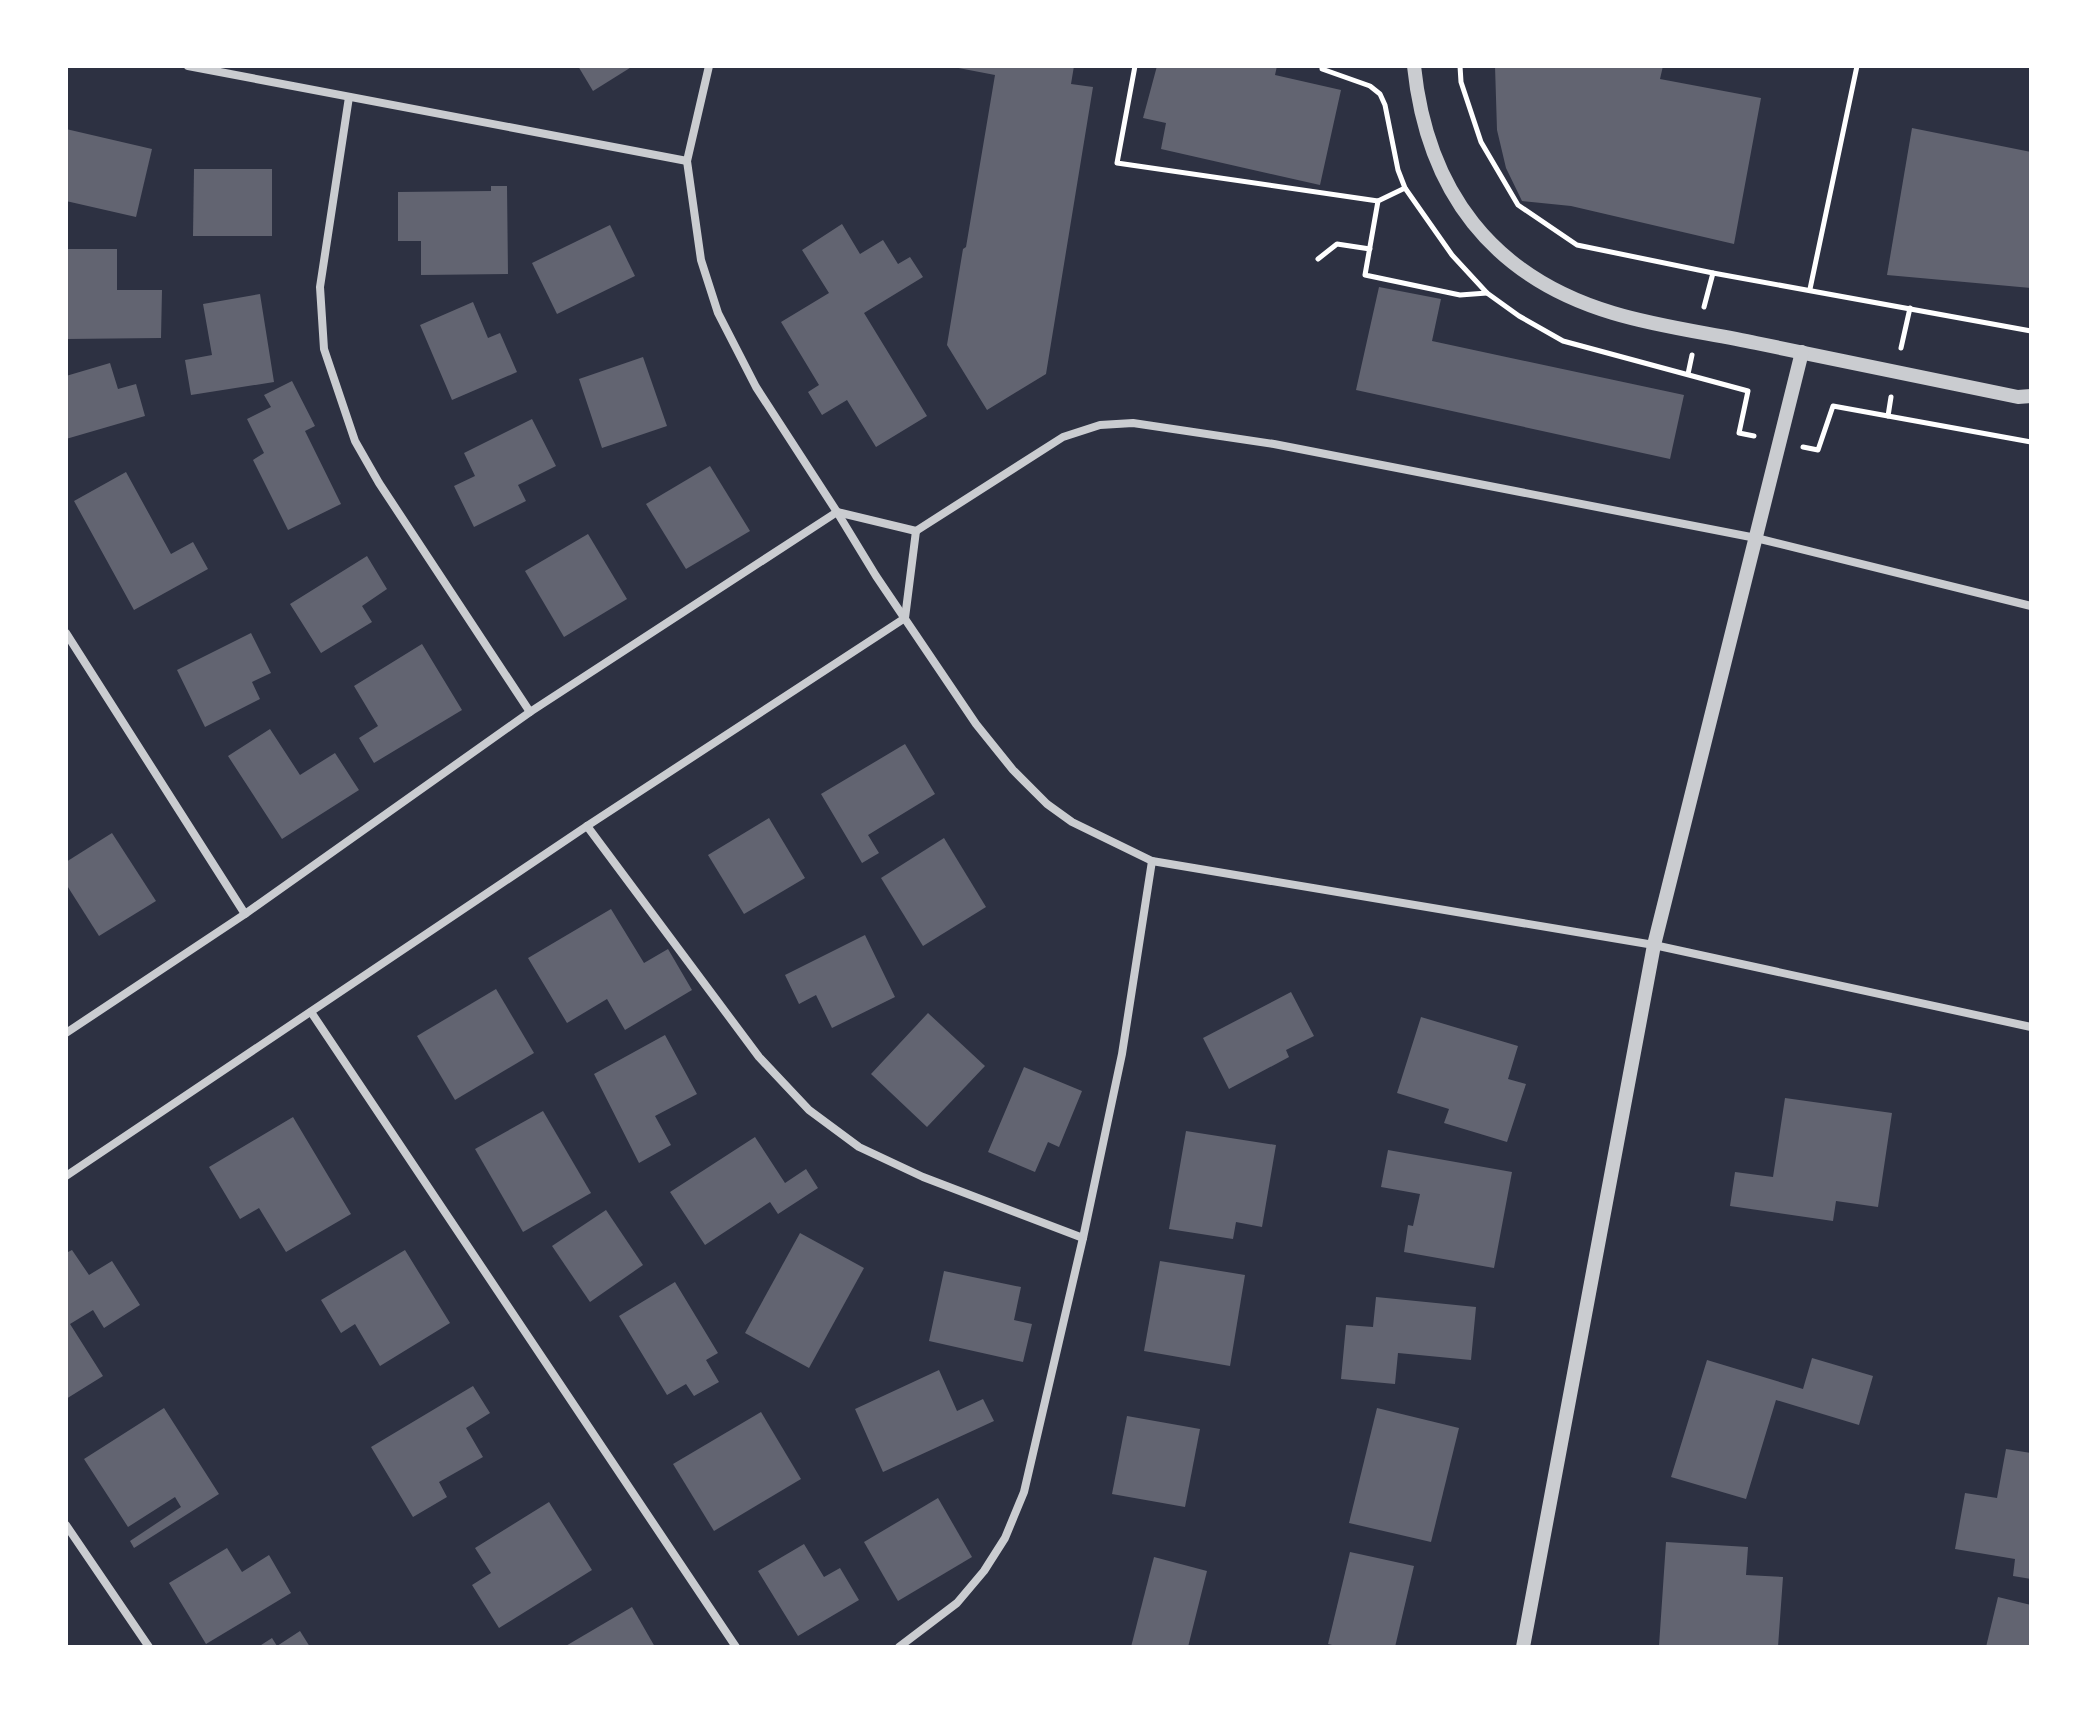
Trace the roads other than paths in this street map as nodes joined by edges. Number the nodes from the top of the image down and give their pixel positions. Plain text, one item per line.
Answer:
1 (188, 66) edge
2 (709, 66) edge
3 (1414, 66) edge
4 (349, 97) junction
5 (687, 161) junction
6 (1802, 352) junction
7 (2031, 396) edge
8 (837, 512) junction
9 (916, 531) junction
10 (1756, 538) junction
11 (2031, 606) edge
12 (905, 618) junction
13 (66, 633) edge
14 (530, 712) junction
15 (587, 826) junction
16 (1152, 861) junction
17 (245, 914) junction
18 (1654, 945) junction
19 (311, 1012) junction
20 (2031, 1027) edge
21 (66, 1033) edge
22 (66, 1176) edge
23 (1083, 1238) junction
24 (66, 1525) edge
25 (149, 1647) edge
26 (736, 1647) edge
27 (899, 1647) edge
28 (1523, 1647) edge

1 - 4 street
2 - 5 street
3 - 6 street
4 - 5 street
4 - 14 street
5 - 8 street
6 - 7 street
6 - 10 street
8 - 9 street
8 - 12 street
8 - 14 street
9 - 10 street
9 - 12 street
10 - 11 street
10 - 18 street
12 - 15 street
12 - 16 street
13 - 17 street
14 - 17 street
15 - 19 street
15 - 23 street
16 - 18 street
16 - 23 street
17 - 21 street
18 - 20 street
18 - 28 street
19 - 22 street
19 - 26 street
23 - 27 street
24 - 25 street

